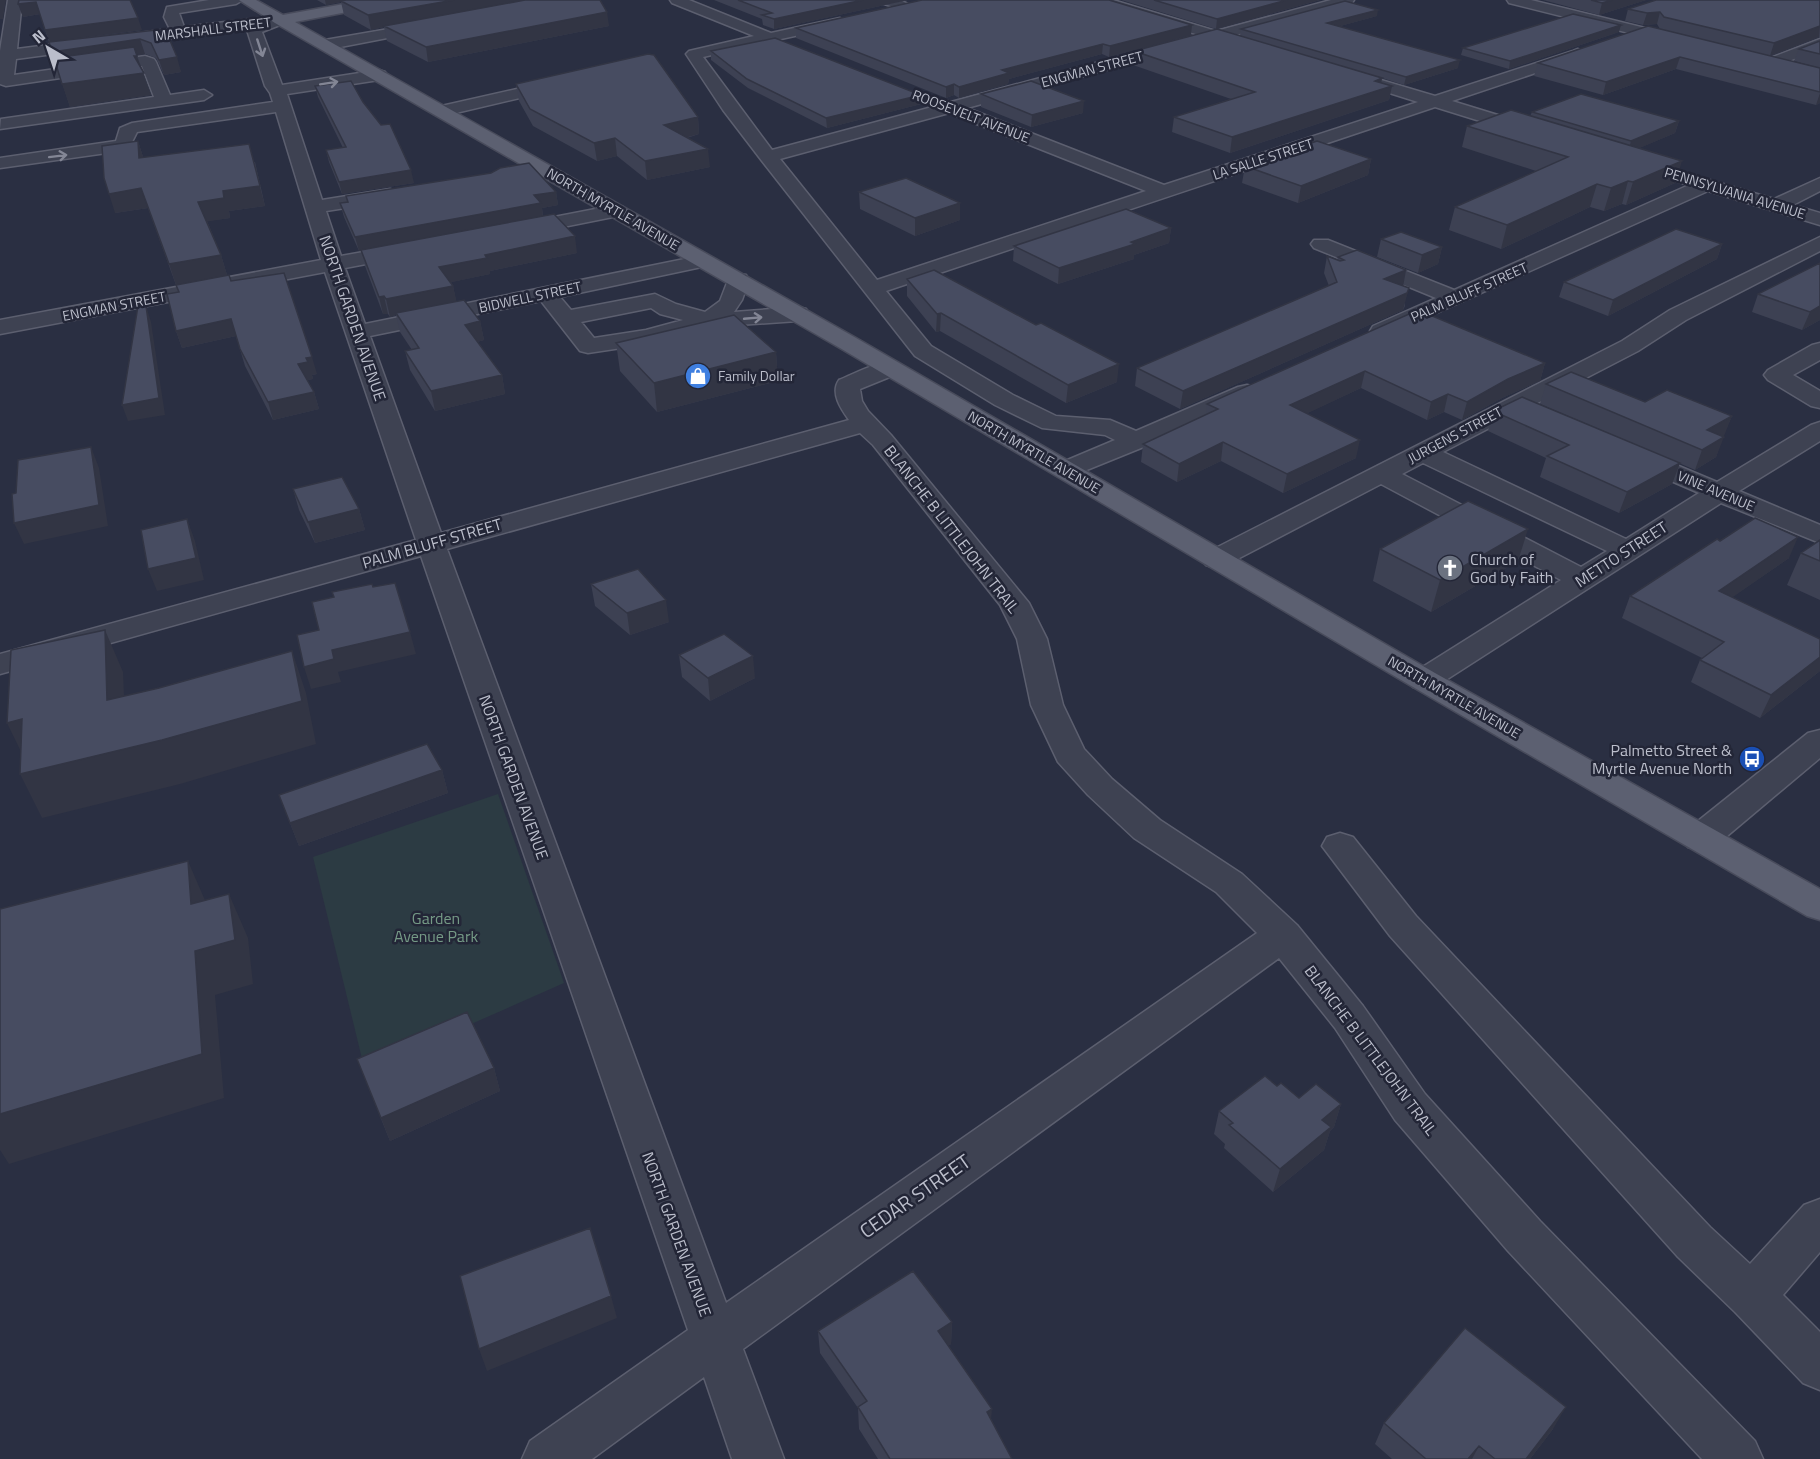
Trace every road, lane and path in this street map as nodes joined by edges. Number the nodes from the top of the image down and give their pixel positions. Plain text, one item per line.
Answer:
1 (15, 0) edge
2 (237, 0) edge
3 (246, 0) edge
4 (389, 0) edge
5 (677, 0) edge
6 (1098, 0) edge
7 (1347, 0) edge
8 (1514, 0) edge
9 (1532, 0) edge
10 (885, 6) edge
11 (912, 6) edge
12 (1611, 18) junction
13 (280, 20) junction
14 (850, 20) edge
15 (444, 24) edge
16 (1648, 31) junction
17 (178, 33) junction
18 (1215, 36) junction
19 (770, 37) junction
20 (1694, 42) edge
21 (1820, 44) edge
22 (325, 45) junction
23 (798, 48) edge
24 (1259, 49) edge
25 (4, 56) edge
26 (1805, 69) edge
27 (1336, 72) edge
28 (379, 75) junction
29 (577, 80) edge
30 (42, 88) junction
31 (5, 91) junction
32 (204, 95) dead end
33 (281, 99) junction
34 (927, 99) dead end
35 (164, 101) junction
36 (1436, 102) junction
37 (949, 108) junction
38 (443, 111) junction
39 (45, 118) junction
40 (1, 130) edge
41 (1547, 136) edge
42 (768, 157) junction
43 (1615, 157) edge
44 (0, 163) edge
45 (1820, 184) edge
46 (1706, 185) junction
47 (404, 192) edge
48 (1164, 192) junction
49 (1775, 206) junction
50 (315, 207) junction
51 (616, 211) junction
52 (1820, 219) edge
53 (493, 234) edge
54 (1820, 243) edge
55 (1321, 244) dead end
56 (424, 247) edge
57 (704, 261) junction
58 (333, 264) junction
59 (738, 280) junction
60 (874, 288) junction
61 (546, 293) junction
62 (1455, 298) junction
63 (798, 315) junction
64 (565, 318) junction
65 (708, 320) junction
66 (0, 327) edge
67 (357, 332) junction
68 (1360, 341) edge
69 (1820, 350) edge
70 (890, 369) junction
71 (1265, 384) edge
72 (1820, 402) edge
73 (1514, 404) junction
74 (1546, 418) edge
75 (864, 424) junction
76 (1820, 430) edge
77 (1137, 441) junction
78 (1611, 446) edge
79 (1422, 452) junction
80 (1067, 470) junction
81 (1380, 474) junction
82 (1719, 492) junction
83 (1820, 535) edge
84 (430, 543) junction
85 (1628, 550) junction
86 (1216, 559) junction
87 (1582, 579) junction
88 (0, 664) edge
89 (1425, 680) junction
90 (1820, 741) edge
91 (1701, 838) junction
92 (1340, 846) dead end
93 (1820, 906) edge
94 (1283, 935) junction
95 (1820, 1219) edge
96 (1752, 1296) junction
97 (714, 1339) junction
98 (1820, 1366) edge
99 (548, 1459) edge
100 (758, 1459) edge
101 (1737, 1459) edge

1 - 25 street
2 - 17 street
3 - 13 main road, NORTH MYRTLE AVENUE
4 - 13 main road, MARSHALL STREET
5 - 19 street
6 - 18 street
7 - 18 street, ENGMAN STREET
8 - 12 street
9 - 12 street
10 - 11 street
12 - 16 street
13 - 17 street, MARSHALL STREET
13 - 22 main road, NORTH MYRTLE AVENUE
13 -> 33 street, NORTH GARDEN AVENUE
14 - 19 street
15 - 22 street
16 - 20 street
16 - 36 street, LA SALLE STREET
17 - 25 street, MARSHALL STREET
18 - 24 street
18 - 37 street, ENGMAN STREET
19 - 23 street
19 - 42 street
21 - 26 street
22 - 28 main road, NORTH MYRTLE AVENUE
25 - 31 street
27 - 36 street
33 -> 28 street
28 - 38 main road, NORTH MYRTLE AVENUE
29 - 38 street
30 - 31 street
30 - 35 street
30 - 39 street
31 - 40 street
32 - 35 street
44 -> 33 street
33 - 50 street, NORTH GARDEN AVENUE
34 - 37 street, ROOSEVELT AVENUE
35 - 39 street
36 - 41 street
36 - 48 street, LA SALLE STREET
37 - 42 street, ENGMAN STREET
37 - 48 street, ROOSEVELT AVENUE
38 - 51 main road, NORTH MYRTLE AVENUE
39 - 40 street
42 - 60 street
43 - 46 street, PENNSYLVANIA AVENUE
45 - 49 street
46 - 49 street, PENNSYLVANIA AVENUE
46 - 62 street, PALM BLUFF STREET
47 - 50 street
48 - 60 street, LA SALLE STREET
49 - 52 street, PENNSYLVANIA AVENUE
50 - 58 street, NORTH GARDEN AVENUE
51 - 53 street
51 - 57 main road, NORTH MYRTLE AVENUE
54 - 73 street, JURGENS STREET
55 - 62 street
56 - 58 street, ENGMAN STREET
57 - 59 main road, NORTH MYRTLE AVENUE
57 - 61 street, BIDWELL STREET
58 - 66 street, ENGMAN STREET
58 - 67 street, NORTH GARDEN AVENUE
59 - 63 main road, NORTH MYRTLE AVENUE
59 - 65 street
60 - 77 street
61 - 64 street
61 - 67 street, BIDWELL STREET
62 - 68 street, PALM BLUFF STREET
65 -> 63 street
63 - 70 main road, NORTH MYRTLE AVENUE
64 - 65 street
64 - 65 street
67 - 84 street, NORTH GARDEN AVENUE
69 - 72 street
70 - 75 street, BLANCHE B LITTLEJOHN TRAIL
70 - 80 main road, NORTH MYRTLE AVENUE
71 - 77 street
73 - 74 street
73 - 79 street, JURGENS STREET
75 - 84 street, PALM BLUFF STREET
75 - 94 street, BLANCHE B LITTLEJOHN TRAIL
76 - 82 street, METTO STREET
77 - 80 street
78 - 82 street, VINE AVENUE
79 - 81 street, JURGENS STREET
79 - 85 street
80 - 86 main road, NORTH MYRTLE AVENUE
81 - 86 street, JURGENS STREET
81 - 87 street
82 - 83 street, VINE AVENUE
82 - 85 street, METTO STREET
84 - 88 street, PALM BLUFF STREET
84 - 97 street, NORTH GARDEN AVENUE
85 - 87 street, METTO STREET
86 - 89 main road, NORTH MYRTLE AVENUE
87 - 89 street, METTO STREET
89 - 91 main road, NORTH MYRTLE AVENUE
90 - 91 street
91 - 93 main road, NORTH MYRTLE AVENUE
92 - 96 street
94 - 97 street, CEDAR STREET
94 - 101 street, BLANCHE B LITTLEJOHN TRAIL
95 - 96 street
96 - 98 street
97 - 99 street, CEDAR STREET
97 - 100 street, NORTH GARDEN AVENUE

